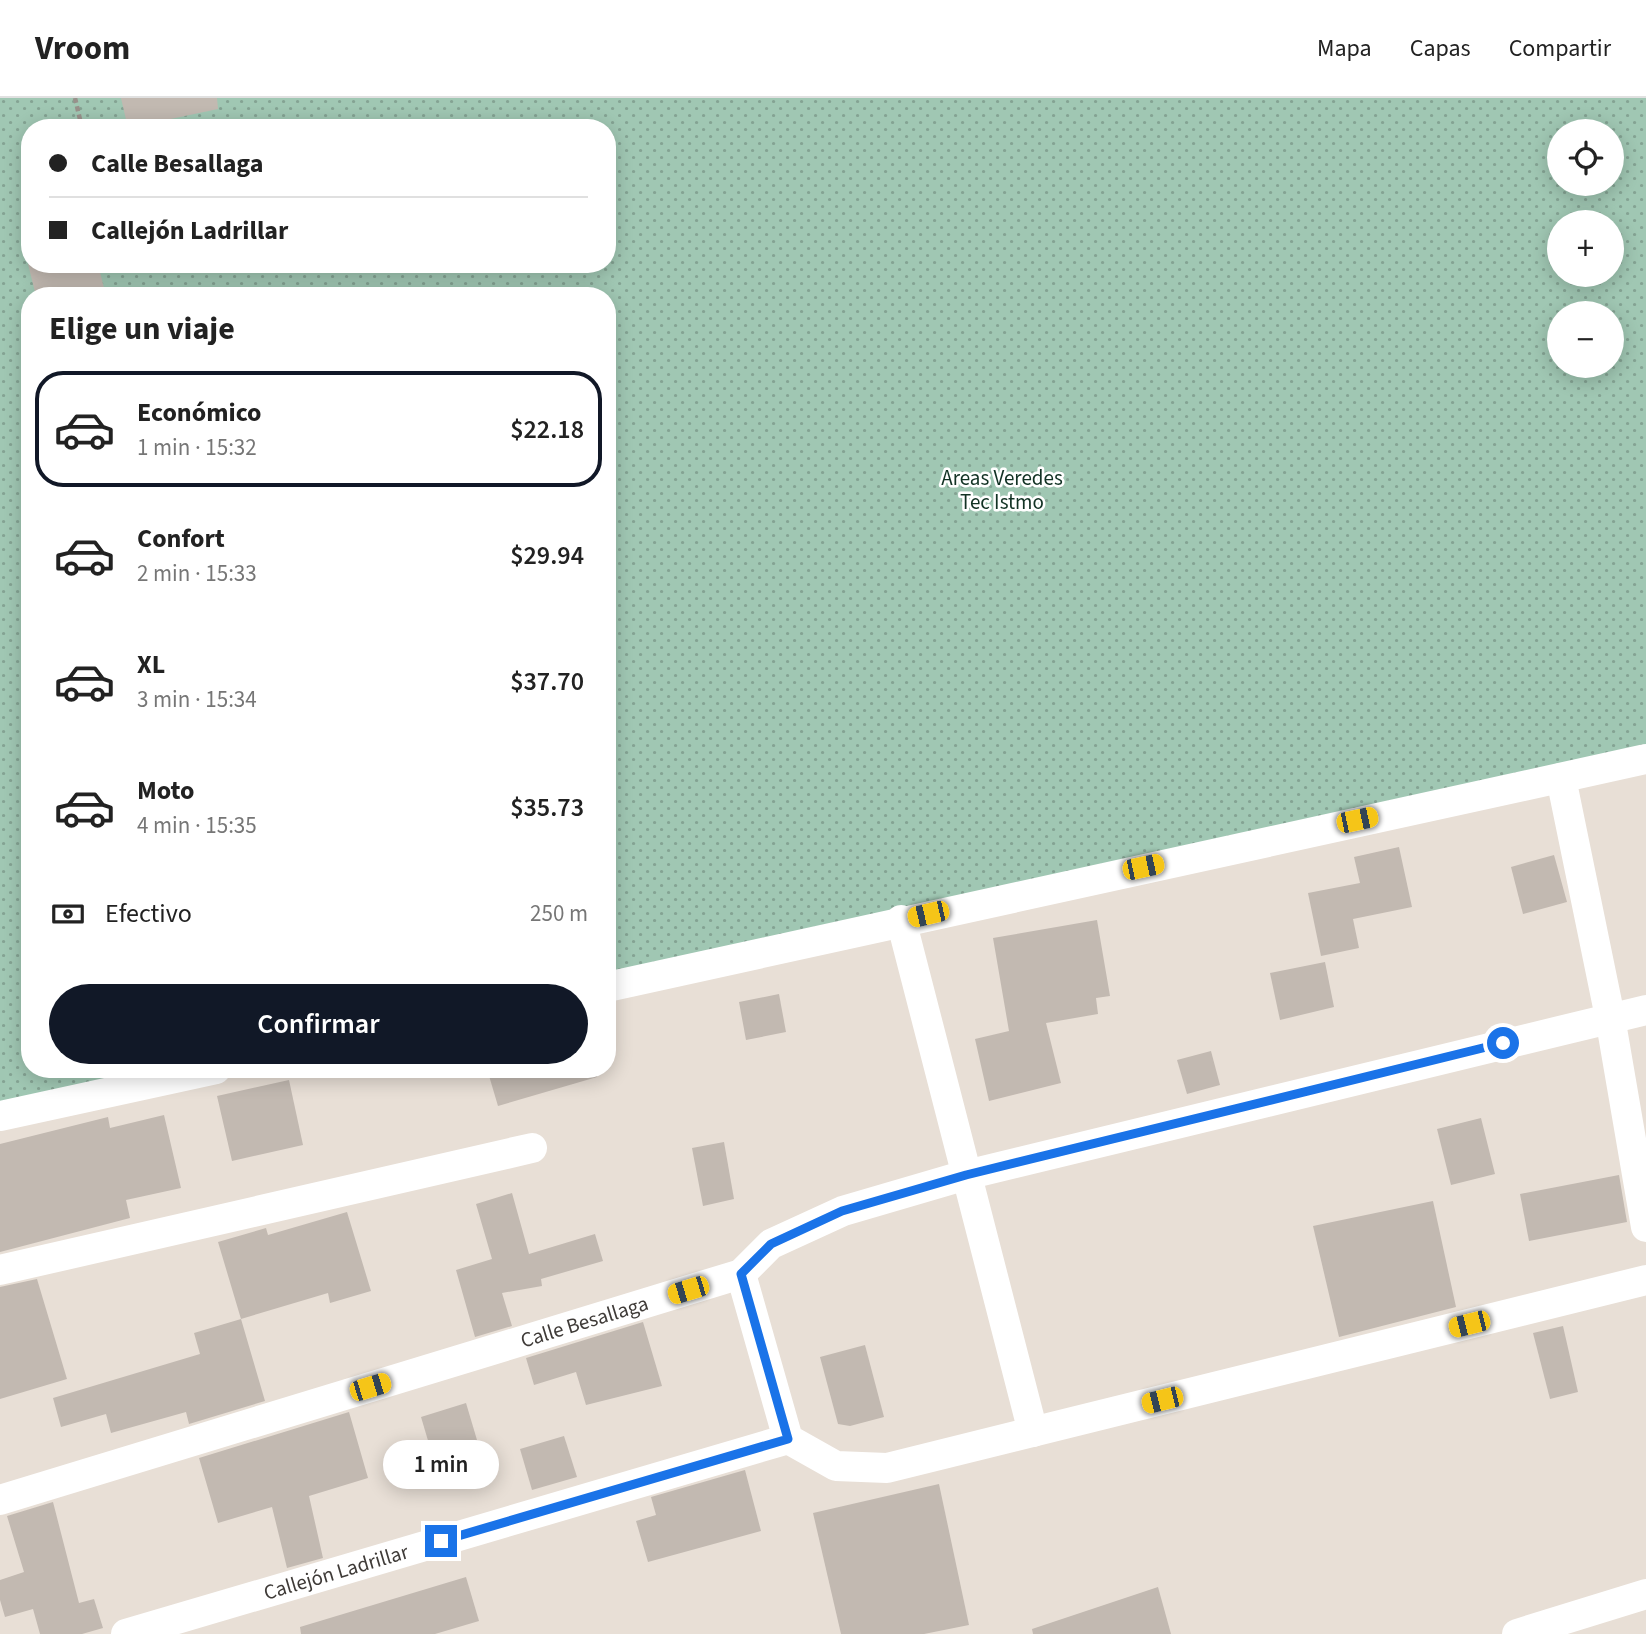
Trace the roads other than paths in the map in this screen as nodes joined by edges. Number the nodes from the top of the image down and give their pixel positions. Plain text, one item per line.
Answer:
1 (1646, 759) edge
2 (1561, 778) junction
3 (901, 920) junction
4 (616, 986) edge
5 (1646, 1010) edge
6 (1610, 1017) junction
7 (175, 1078) edge
8 (0, 1116) edge
9 (532, 1148) dead end
10 (966, 1175) junction
11 (1646, 1227) edge
12 (0, 1270) edge
13 (741, 1274) junction
14 (1646, 1280) edge
15 (1033, 1432) junction
16 (788, 1439) junction
17 (0, 1500) edge
18 (1646, 1594) edge
19 (126, 1634) edge
20 (1517, 1634) edge

1 - 2 street
2 - 3 street
2 - 6 street
3 - 4 street
3 - 10 street
5 - 6 street, Calle Besallaga
6 - 10 street, Calle Besallaga
6 - 11 street
7 - 8 street
9 - 12 street
10 - 13 street, Calle Besallaga
10 - 15 street
13 - 16 street
13 - 17 street, Calle Besallaga
14 - 15 street
15 - 16 street
16 - 19 street, Callejón Ladrillar
18 - 20 street

